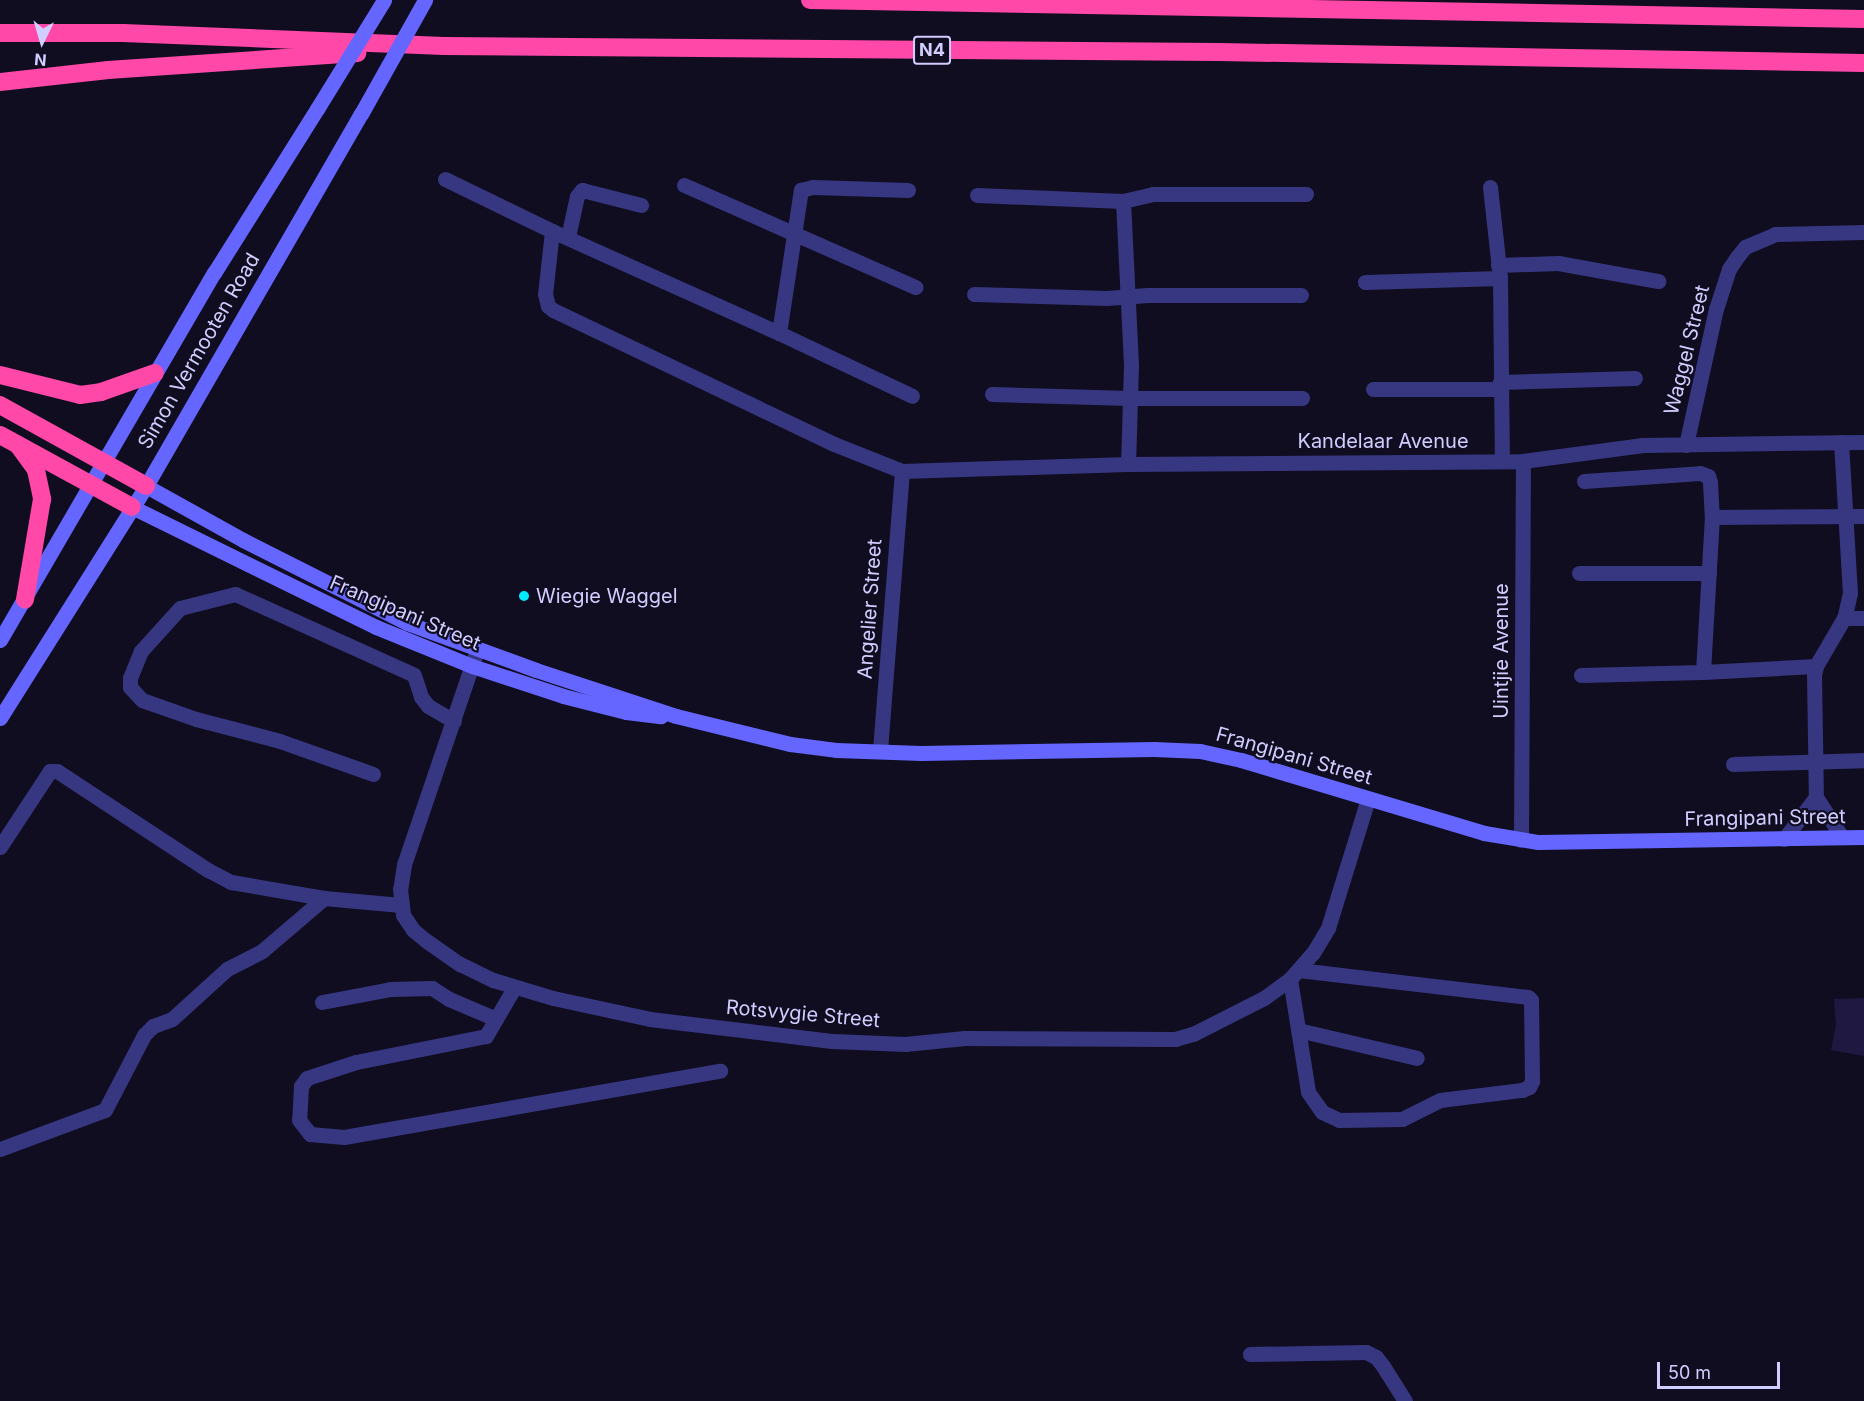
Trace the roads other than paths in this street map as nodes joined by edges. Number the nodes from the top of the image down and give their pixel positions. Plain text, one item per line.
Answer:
1 (384, 0) edge
2 (425, 0) edge
3 (810, 0) edge
4 (1864, 19) edge
5 (0, 33) edge
6 (444, 46) junction
7 (1864, 63) edge
8 (0, 82) edge
9 (445, 179) dead end
10 (684, 185) dead end
11 (1490, 187) dead end
12 (908, 190) dead end
13 (1306, 194) dead end
14 (977, 195) dead end
15 (1123, 201) junction
16 (641, 205) dead end
17 (552, 231) junction
18 (1864, 231) edge
19 (568, 237) junction
20 (796, 237) junction
21 (1499, 272) junction
22 (1658, 281) dead end
23 (1365, 282) dead end
24 (915, 287) dead end
25 (975, 294) dead end
26 (1301, 295) dead end
27 (1128, 297) junction
28 (779, 333) junction
29 (156, 373) junction
30 (0, 375) edge
31 (1635, 378) dead end
32 (1500, 385) junction
33 (1372, 389) dead end
34 (992, 394) dead end
35 (912, 396) dead end
36 (1129, 398) junction
37 (1302, 398) dead end
38 (0, 405) edge
39 (0, 435) edge
40 (1841, 442) junction
41 (1864, 442) edge
42 (18, 445) junction
43 (1686, 445) junction
44 (1502, 461) junction
45 (1523, 461) junction
46 (102, 462) junction
47 (1128, 464) junction
48 (902, 471) junction
49 (1584, 481) dead end
50 (89, 485) junction
51 (146, 486) junction
52 (132, 507) junction
53 (1845, 516) junction
54 (1864, 516) edge
55 (1712, 517) junction
56 (1579, 573) dead end
57 (1709, 573) junction
58 (25, 600) junction
59 (1845, 618) junction
60 (1864, 618) edge
61 (0, 640) edge
62 (477, 650) junction
63 (472, 666) junction
64 (1816, 666) junction
65 (1703, 672) junction
66 (1581, 675) dead end
67 (676, 716) junction
68 (0, 718) edge
69 (454, 721) junction
70 (880, 750) junction
71 (1864, 760) edge
72 (1816, 761) junction
73 (1733, 764) dead end
74 (373, 774) dead end
75 (1816, 797) junction
76 (1368, 799) junction
77 (1842, 837) junction
78 (1864, 837) edge
79 (1784, 838) junction
80 (1521, 840) junction
81 (0, 847) edge
82 (324, 898) junction
83 (401, 905) junction
84 (1295, 974) junction
85 (514, 988) junction
86 (322, 1002) dead end
87 (496, 1019) junction
88 (1298, 1030) junction
89 (1417, 1058) dead end
90 (720, 1071) dead end
91 (0, 1149) edge
92 (1250, 1354) dead end
93 (1405, 1401) edge

1 - 29 street, Simon Vermooten Road, bridge
2 - 51 street, Simon Vermooten Road, bridge
3 - 4 highway
5 - 6 highway, N4
6 - 7 highway, N4
6 - 8 highway
9 - 17 street
10 - 20 street
11 - 21 street
12 - 20 street
13 - 15 street
14 - 15 street
15 - 27 street
16 - 19 street
17 - 19 street
17 - 48 street
18 - 43 street, Waggel Street
19 - 28 street
20 - 24 street
20 - 28 street
21 - 22 street
21 - 23 street
21 - 32 street
25 - 27 street
26 - 27 street
27 - 36 street
28 - 35 street
29 - 30 highway
29 - 46 street, Simon Vermooten Road
31 - 32 street
32 - 33 street
32 - 44 street
34 - 36 street
36 - 37 street
36 - 47 street
38 - 46 highway
39 - 42 highway
40 - 41 street, Kandelaar Avenue
40 - 43 street, Kandelaar Avenue
40 - 53 street
42 - 50 highway
42 - 58 highway
43 - 45 street, Kandelaar Avenue
44 - 45 street, Kandelaar Avenue
44 - 47 street, Kandelaar Avenue
45 - 80 street, Uintjie Avenue
46 - 50 street, Simon Vermooten Road
46 - 51 highway
47 - 48 street, Kandelaar Avenue
48 - 70 street, Angelier Street
49 - 55 street
50 - 52 highway
50 - 58 street, Simon Vermooten Road
51 - 52 street, Simon Vermooten Road
51 - 62 street, Frangipani Street
52 - 63 street, Frangipani Street
52 - 68 street, Simon Vermooten Road
53 - 54 street
53 - 55 street
53 - 59 street
55 - 57 street
56 - 57 street
57 - 65 street
58 - 61 street, Simon Vermooten Road
59 - 60 street
59 - 64 street
62 - 63 street
62 - 67 street, Frangipani Street
63 - 67 street, Frangipani Street
63 - 69 street
64 - 65 street
64 - 72 street
65 - 66 street
67 - 70 street, Frangipani Street
69 - 74 street
69 - 83 street
70 - 76 street, Frangipani Street
71 - 72 street
72 - 73 street
72 - 75 street
75 - 77 street
75 - 79 street
76 - 80 street, Frangipani Street
76 - 84 street, Rotsvygie Street
77 - 78 street, Frangipani Street
77 - 79 street, Frangipani Street
79 - 80 street, Frangipani Street
81 - 82 street
82 - 83 street
82 - 91 street
83 - 85 street, Rotsvygie Street
84 - 85 street, Rotsvygie Street
84 - 88 street
84 - 88 street
85 - 87 street
86 - 87 street
87 - 90 street
88 - 89 street
92 - 93 street

